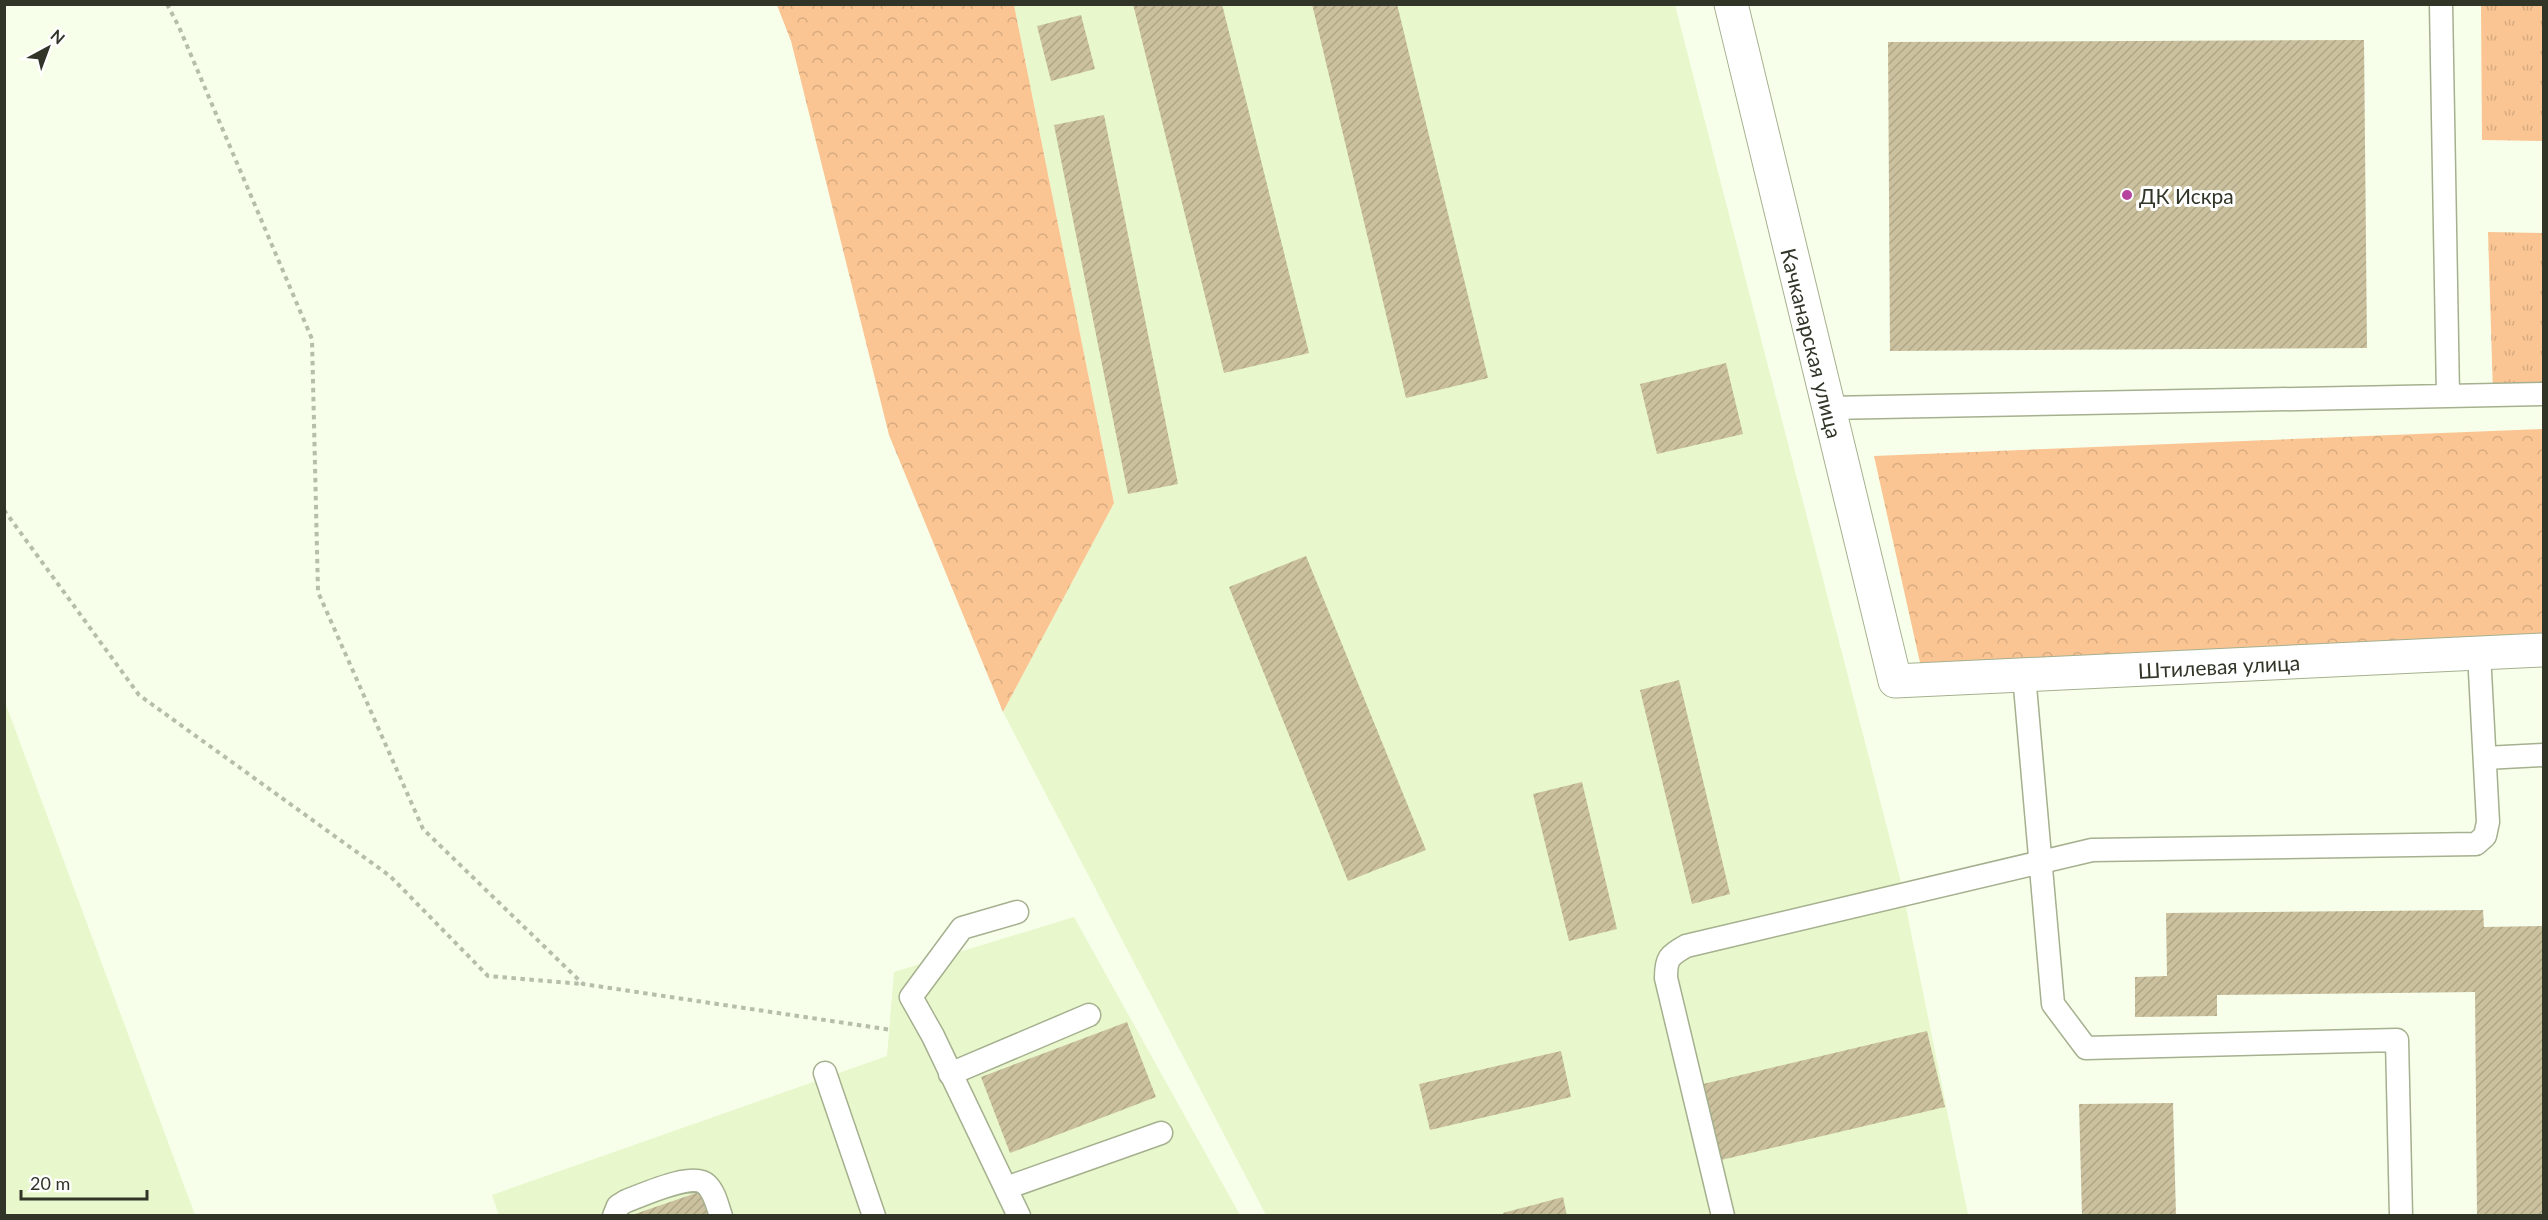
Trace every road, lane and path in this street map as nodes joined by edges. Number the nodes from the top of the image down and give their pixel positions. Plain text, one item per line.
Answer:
1 (166, 4) edge
2 (1731, 4) edge
3 (2441, 4) edge
4 (2544, 394) edge
5 (2448, 396) junction
6 (1828, 408) junction
7 (4, 510) edge
8 (2544, 650) edge
9 (2479, 653) junction
10 (2024, 675) junction
11 (1895, 681) joint
12 (2544, 755) edge
13 (2485, 758) junction
14 (2041, 862) junction
15 (1017, 912) dead end
16 (583, 984) junction
17 (1089, 1015) dead end
18 (933, 1036) junction
19 (825, 1073) dead end
20 (950, 1074) junction
21 (1161, 1133) dead end
22 (1006, 1188) junction
23 (614, 1215) edge
24 (721, 1215) edge
25 (874, 1215) edge
26 (1019, 1215) edge
27 (1723, 1215) edge
28 (2401, 1215) edge

1 - 16 path
2 - 6 street, Качканарская улица
3 - 5 lane
4 - 5 lane
5 - 6 lane
6 - 11 street, Качканарская улица
7 - 16 path
8 - 9 street, Штилевая улица
9 - 10 street, Штилевая улица
9 - 13 lane
10 - 11 street, Штилевая улица
10 - 14 lane
12 - 13 lane
13 - 14 lane
14 - 27 lane
14 - 28 lane
15 - 18 lane
16 - 18 path
17 - 20 lane
18 - 20 lane
19 - 25 lane
20 - 22 lane
21 - 22 lane
22 - 26 lane
23 - 24 lane

